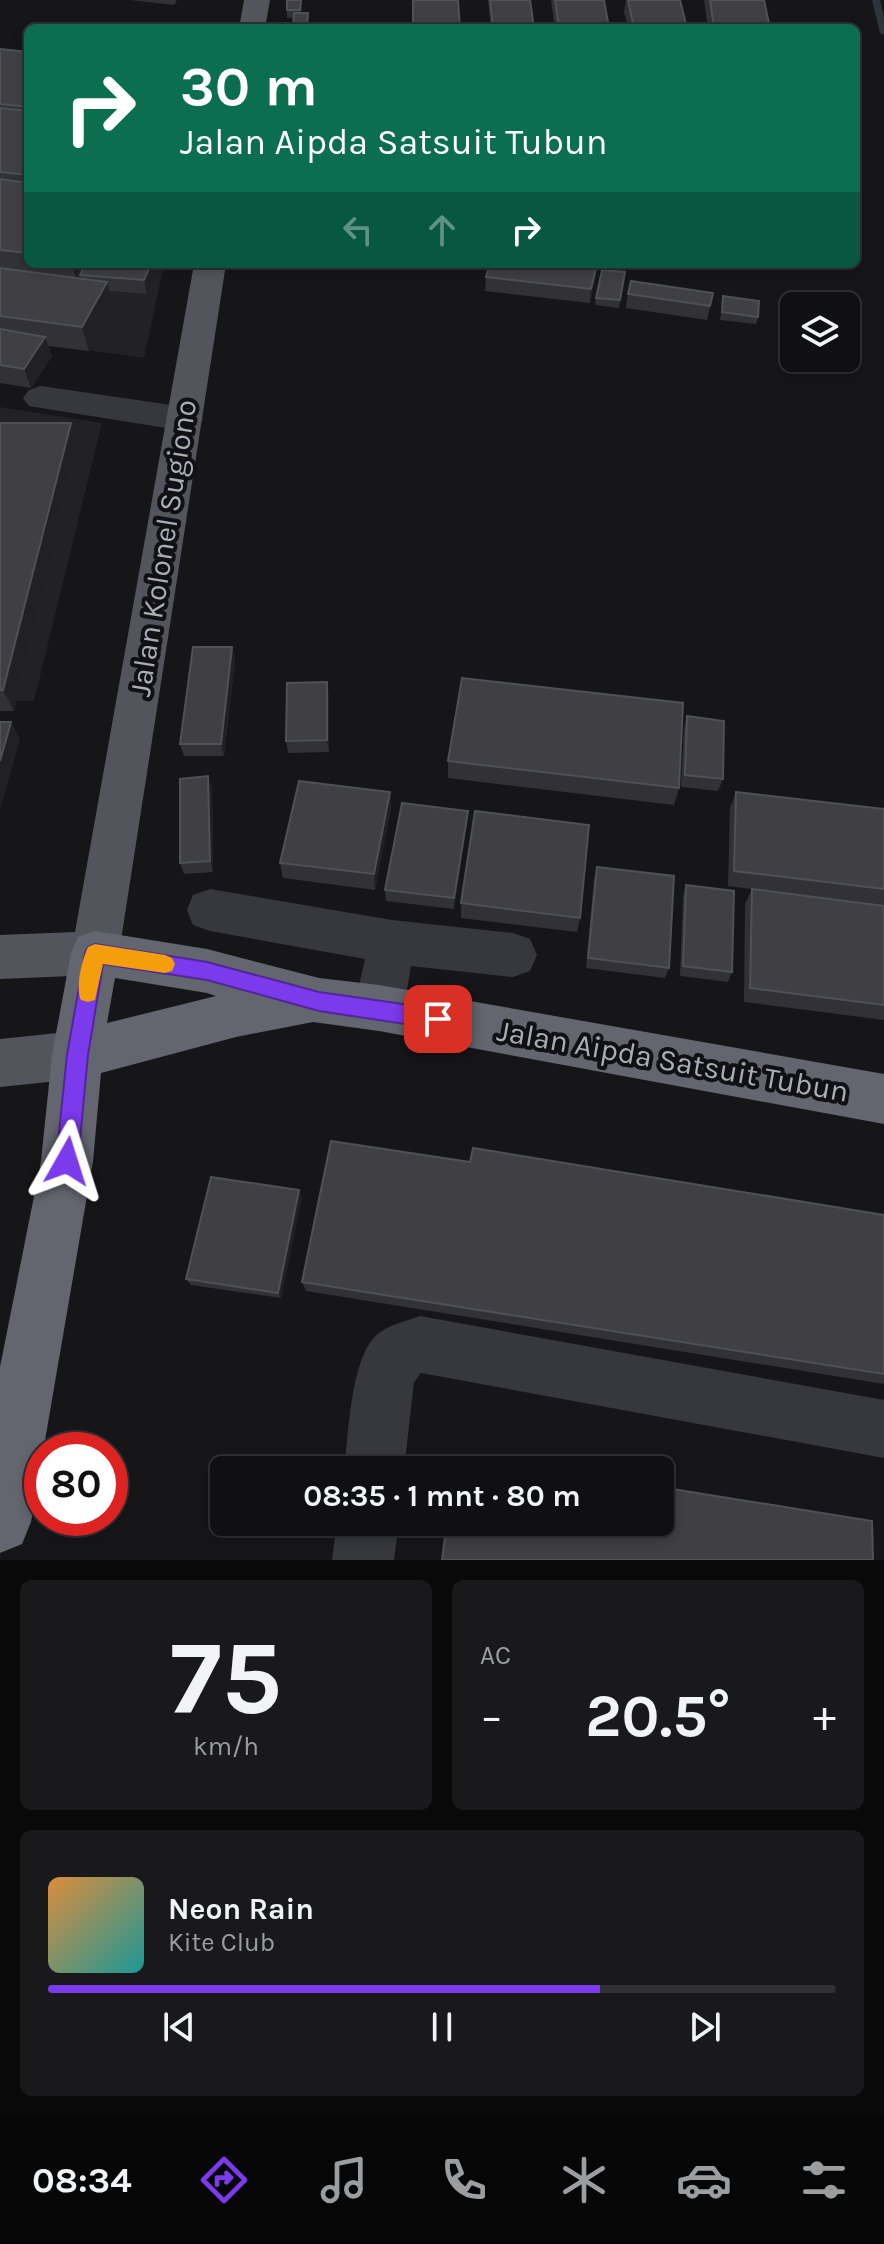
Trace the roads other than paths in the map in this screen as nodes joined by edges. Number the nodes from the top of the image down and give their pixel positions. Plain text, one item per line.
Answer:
1 (257, 0) edge
2 (253, 24) edge
3 (209, 268) edge
4 (41, 398) dead end
5 (185, 419) junction
6 (210, 910) dead end
7 (392, 942) junction
8 (95, 953) junction
9 (513, 955) dead end
10 (0, 957) edge
11 (319, 1001) junction
12 (379, 1008) junction
13 (77, 1055) junction
14 (0, 1063) edge
15 (884, 1099) edge
16 (884, 1429) edge
17 (376, 1456) edge
18 (0, 1522) edge
19 (366, 1536) edge
20 (363, 1560) edge

1 - 2 main road
3 - 5 main road, Jalan Kolonel Sugiono
4 - 5 lane
5 - 8 main road, Jalan Kolonel Sugiono
6 - 7 lane
7 - 9 lane
7 - 12 lane
8 - 10 main road
8 - 11 highway, Jalan Aipda Satsuit Tubun
8 - 13 highway
11 - 12 highway, Jalan Aipda Satsuit Tubun
11 - 13 highway, Jalan Aipda Satsuit Tubun
12 - 15 highway, Jalan Aipda Satsuit Tubun
13 - 14 main road
13 - 18 highway
16 - 17 lane
19 - 20 lane

